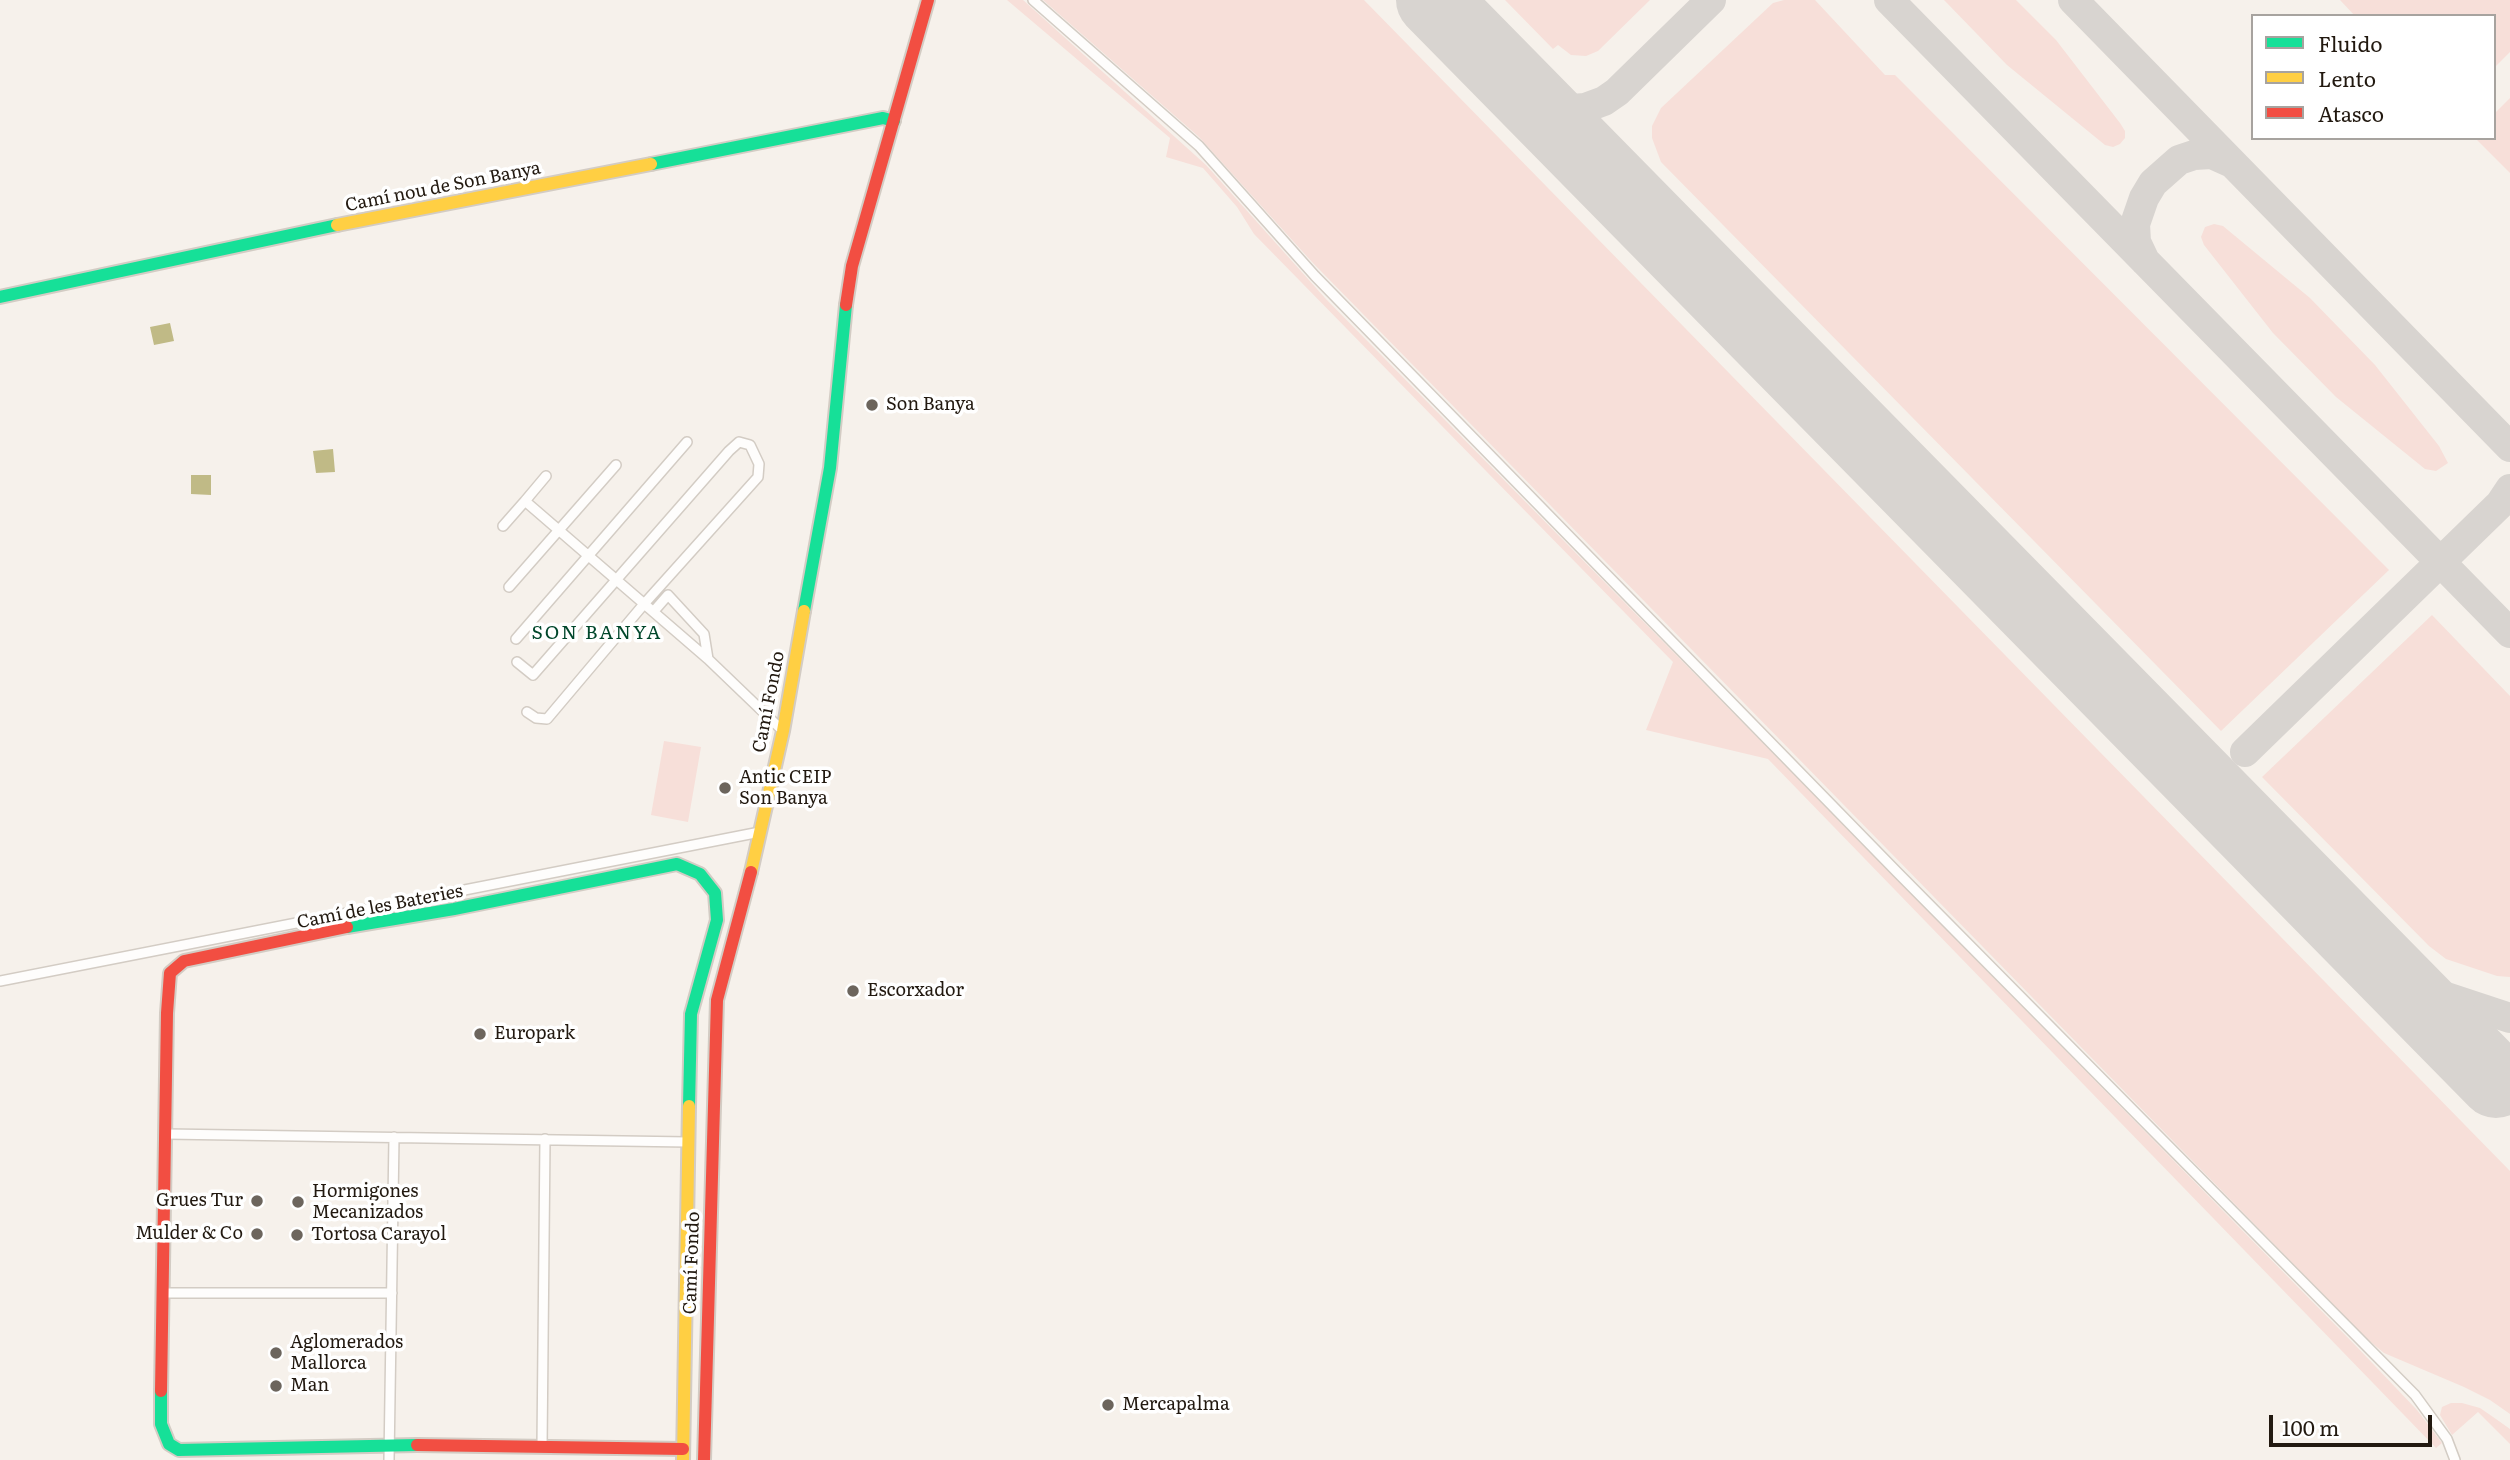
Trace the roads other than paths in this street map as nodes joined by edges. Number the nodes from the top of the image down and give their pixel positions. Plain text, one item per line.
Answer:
1 (928, 0) edge
2 (1033, 0) edge
3 (894, 121) junction
4 (0, 297) edge
5 (687, 442) dead end
6 (616, 465) dead end
7 (546, 475) dead end
8 (525, 501) junction
9 (503, 526) dead end
10 (560, 531) junction
11 (588, 555) junction
12 (616, 579) junction
13 (509, 587) dead end
14 (644, 604) junction
15 (654, 611) junction
16 (516, 639) dead end
17 (708, 659) junction
18 (517, 662) dead end
19 (527, 712) dead end
20 (783, 731) junction
21 (760, 832) junction
22 (0, 981) edge
23 (166, 1133) junction
24 (394, 1137) junction
25 (545, 1139) junction
26 (688, 1142) junction
27 (163, 1293) junction
28 (392, 1293) junction
29 (389, 1445) junction
30 (542, 1447) junction
31 (683, 1455) edge
32 (389, 1460) edge
33 (704, 1460) edge
34 (2455, 1460) edge

1 - 3 street, Camí Fondo
2 - 34 street
3 - 4 street, Camí nou de Son Banya
3 - 20 street, Camí Fondo
5 - 11 street
6 - 10 street
7 - 8 street
8 - 9 street
8 - 10 street
10 - 11 street
10 - 13 street
11 - 12 street
11 - 16 street
12 - 14 street
12 - 14 street
12 - 18 street
14 - 15 street
14 - 19 street
15 - 17 street
15 - 17 street
17 - 20 street
20 - 21 street, Camí Fondo
21 - 22 street, Camí de les Bateries
21 - 33 street, Camí Fondo
23 - 24 street
23 - 26 street
23 - 27 street
24 - 25 street
24 - 28 street
25 - 26 street
25 - 30 street
26 - 31 street
27 - 28 street
27 - 29 street
28 - 29 street
29 - 30 street
29 - 32 street
30 - 31 street

